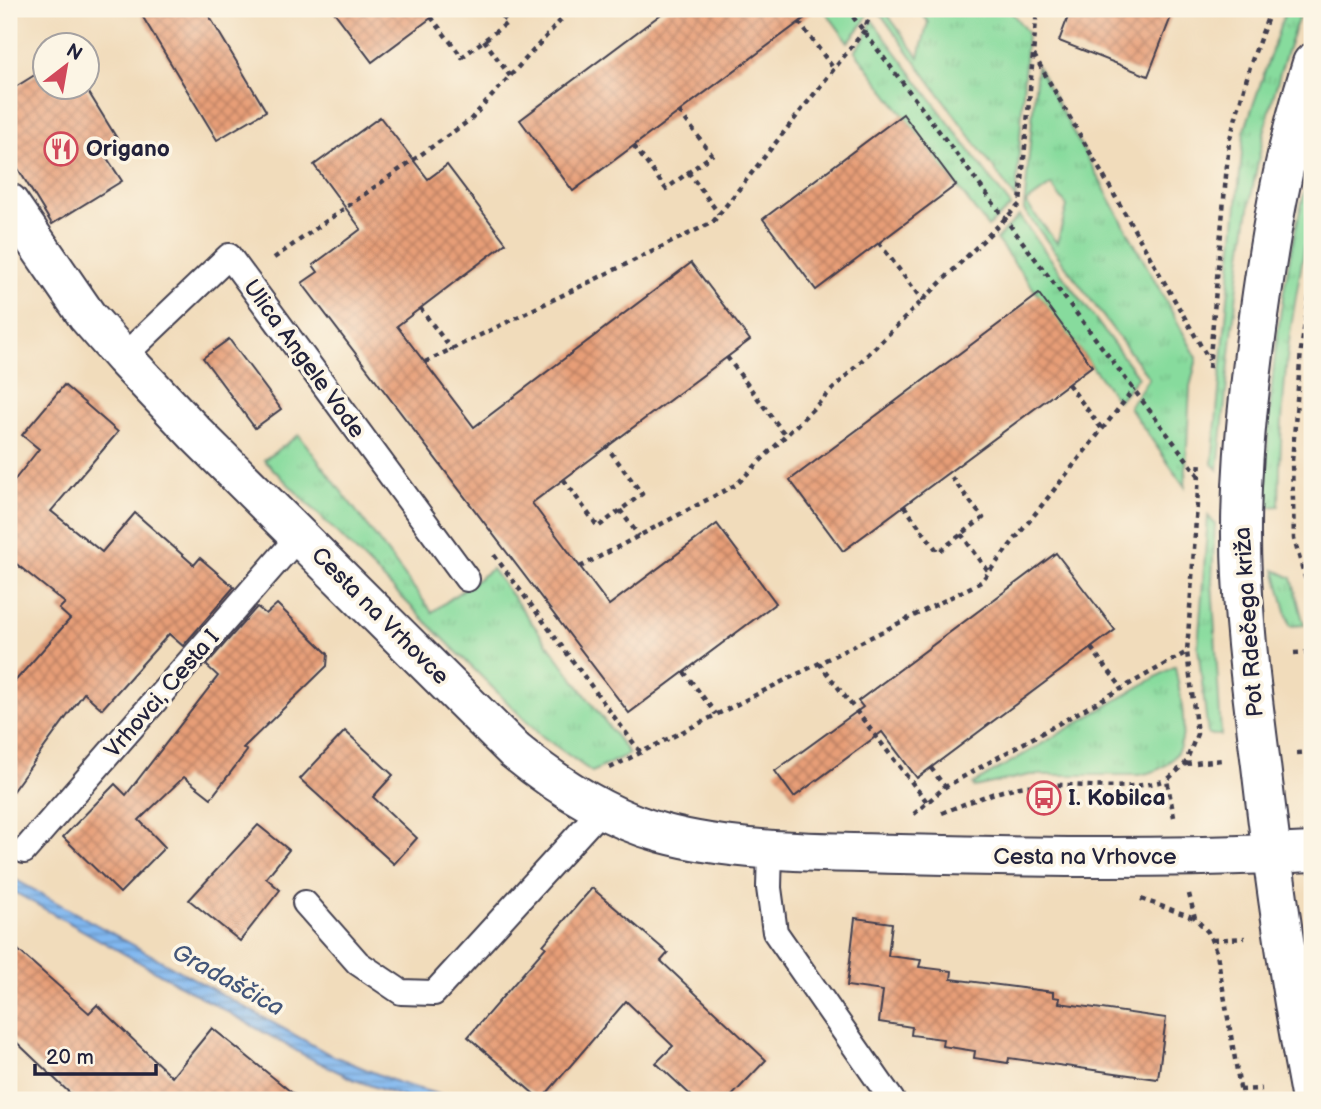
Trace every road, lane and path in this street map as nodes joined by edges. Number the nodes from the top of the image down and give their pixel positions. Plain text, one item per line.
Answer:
1 (496, 9) edge
2 (571, 9) edge
3 (847, 9) edge
4 (872, 9) edge
5 (1037, 9) edge
6 (431, 17) dead end
7 (799, 22) dead end
8 (864, 31) junction
9 (484, 40) junction
10 (1033, 54) junction
11 (1312, 64) edge
12 (834, 69) junction
13 (510, 75) junction
14 (679, 111) dead end
15 (634, 146) dead end
16 (688, 172) junction
17 (719, 214) junction
18 (1006, 218) junction
19 (14, 225) edge
20 (879, 243) dead end
21 (282, 267) dead end
22 (1312, 277) edge
23 (923, 301) junction
24 (420, 308) dead end
25 (452, 350) junction
26 (123, 357) junction
27 (727, 357) dead end
28 (1209, 360) dead end
29 (425, 362) dead end
30 (1068, 384) dead end
31 (1134, 389) junction
32 (1102, 429) junction
33 (786, 436) junction
34 (607, 447) dead end
35 (948, 473) dead end
36 (564, 480) dead end
37 (904, 506) dead end
38 (620, 510) junction
39 (1242, 519) junction
40 (961, 534) junction
41 (299, 536) junction
42 (639, 536) junction
43 (486, 543) dead end
44 (580, 566) dead end
45 (989, 572) junction
46 (467, 579) dead end
47 (1312, 602) edge
48 (1091, 648) dead end
49 (1187, 652) dead end
50 (1312, 652) edge
51 (1294, 653) dead end
52 (820, 663) junction
53 (684, 672) dead end
54 (1122, 688) junction
55 (716, 715) junction
56 (641, 753) junction
57 (1212, 761) dead end
58 (1185, 764) dead end
59 (931, 768) dead end
60 (1167, 780) dead end
61 (945, 787) junction
62 (568, 789) junction
63 (927, 803) junction
64 (602, 809) junction
65 (930, 817) dead end
66 (919, 820) dead end
67 (770, 847) junction
68 (24, 852) dead end
69 (1312, 852) edge
70 (1272, 854) junction
71 (1189, 894) dead end
72 (305, 902) dead end
73 (1233, 939) dead end
74 (1213, 940) junction
75 (1262, 1088) dead end
76 (1241, 1095) edge
77 (1310, 1097) edge
78 (892, 1100) edge

1 - 9 path
2 - 13 path
3 - 8 path
4 - 8 path
5 - 10 path
6 - 9 path
7 - 12 path
8 - 12 path
8 - 18 path
9 - 13 path
10 - 18 path
10 - 28 path
11 - 39 street, Pot Rdečega križa
12 - 17 path
13 - 21 path
14 - 16 path
15 - 16 path
16 - 17 path
17 - 25 path
18 - 23 path
18 - 31 path
19 - 26 street, Cesta na Vrhovce
20 - 23 path
22 - 47 path
23 - 33 path
24 - 25 path
25 - 29 path
26 - 41 street, Cesta na Vrhovce
26 - 46 lane, Ulica Angele Vode
27 - 33 path
30 - 32 path
31 - 32 path
31 - 39 path
32 - 45 path
33 - 42 path
34 - 38 path
35 - 40 path
36 - 38 path
37 - 40 path
38 - 42 path
39 - 70 street, Pot Rdečega križa
40 - 45 path
41 - 62 street, Cesta na Vrhovce
41 - 68 lane, Vrhovci, Cesta I
42 - 44 path
43 - 56 path
45 - 52 path
48 - 54 path
49 - 54 path
50 - 51 path
52 - 55 path
52 - 63 path
53 - 55 path
54 - 61 path
55 - 56 path
56 - 62 path
57 - 58 path
59 - 61 path
60 - 65 path
61 - 63 path
62 - 64 street, Cesta na Vrhovce
63 - 66 path
64 - 67 street, Cesta na Vrhovce
64 - 72 lane
67 - 70 street, Cesta na Vrhovce
67 - 78 lane
69 - 70 street, Cesta na Vrhovce
70 - 77 street, Pot Rdečega križa
71 - 74 path
73 - 74 path
74 - 76 path
75 - 76 path

